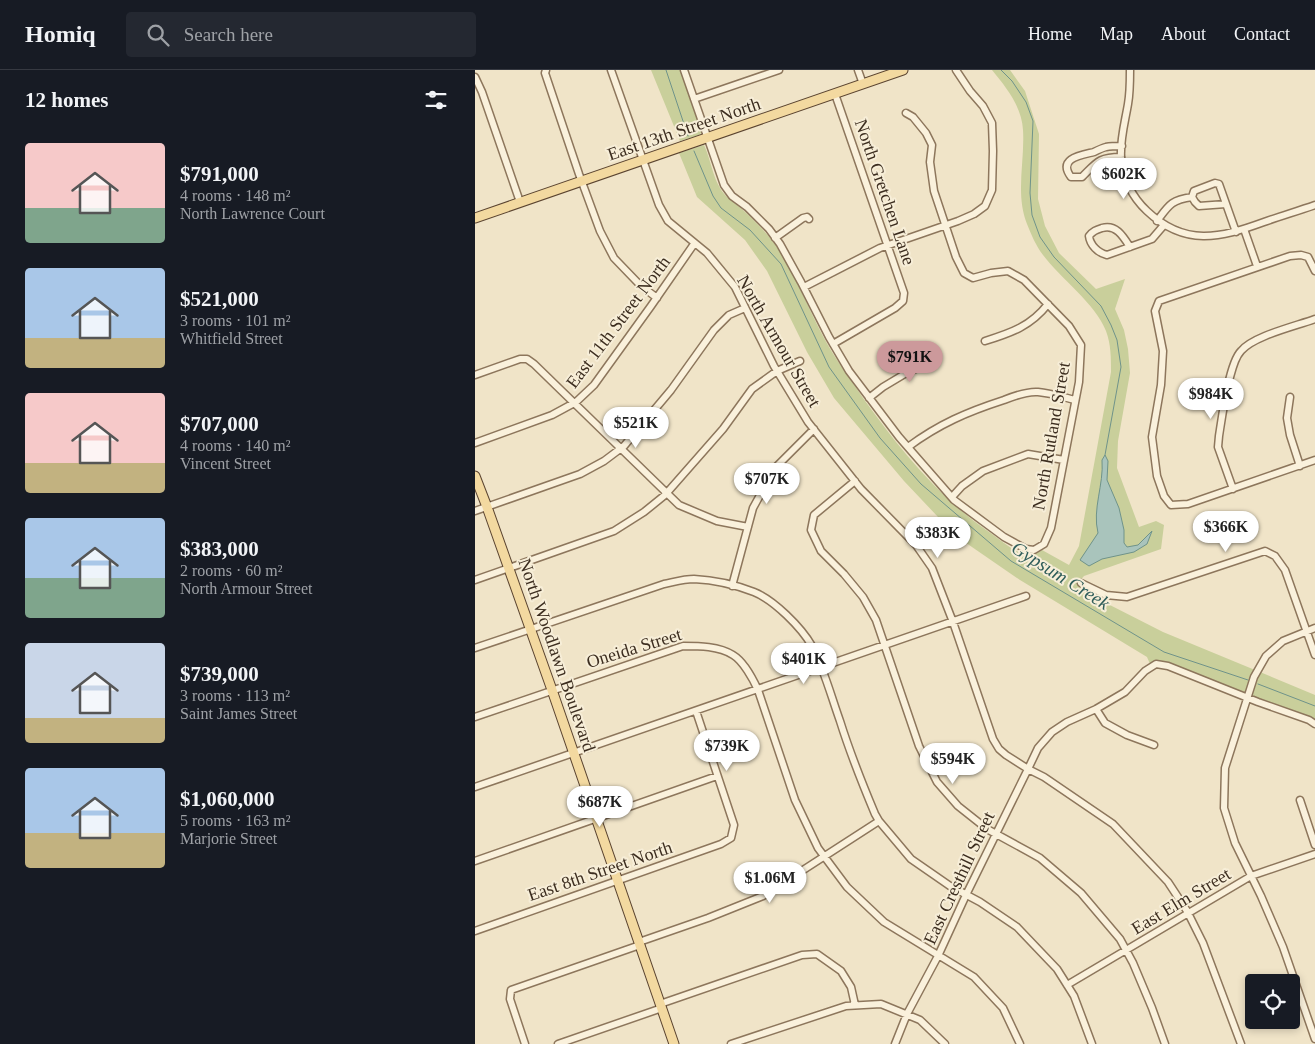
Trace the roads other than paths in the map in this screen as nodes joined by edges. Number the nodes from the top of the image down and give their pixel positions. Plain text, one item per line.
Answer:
1 (546, 70) edge
2 (611, 70) edge
3 (684, 70) edge
4 (779, 70) edge
5 (858, 70) edge
6 (903, 70) edge
7 (956, 70) edge
8 (1130, 70) edge
9 (475, 77) edge
10 (863, 84) junction
11 (835, 94) junction
12 (694, 99) junction
13 (906, 114) dead end
14 (707, 138) junction
15 (1121, 146) junction
16 (1121, 157) junction
17 (643, 160) junction
18 (582, 181) junction
19 (1192, 197) junction
20 (520, 202) junction
21 (1226, 204) junction
22 (1315, 205) edge
23 (475, 218) edge
24 (809, 219) dead end
25 (1161, 223) junction
26 (946, 226) junction
27 (1244, 229) junction
28 (1236, 232) junction
29 (775, 238) junction
30 (694, 244) junction
31 (887, 246) junction
32 (1129, 247) junction
33 (1257, 266) junction
34 (1315, 271) edge
35 (804, 287) junction
36 (657, 298) junction
37 (1048, 304) junction
38 (745, 308) junction
39 (1315, 319) edge
40 (985, 341) dead end
41 (833, 344) junction
42 (800, 361) dead end
43 (926, 361) dead end
44 (777, 371) junction
45 (475, 375) edge
46 (1290, 397) dead end
47 (869, 398) junction
48 (1075, 400) junction
49 (575, 403) junction
50 (814, 429) junction
51 (475, 443) edge
52 (908, 447) junction
53 (621, 448) junction
54 (1064, 460) junction
55 (1315, 460) edge
56 (1300, 466) junction
57 (475, 476) edge
58 (855, 481) junction
59 (1233, 489) junction
60 (667, 494) junction
61 (952, 497) junction
62 (487, 507) junction
63 (475, 511) edge
64 (748, 527) junction
65 (509, 568) junction
66 (475, 580) edge
67 (1081, 583) dead end
68 (732, 586) junction
69 (1026, 596) dead end
70 (953, 622) junction
71 (1315, 628) edge
72 (530, 629) junction
73 (1307, 632) junction
74 (885, 645) junction
75 (475, 648) edge
76 (1315, 655) edge
77 (821, 668) junction
78 (552, 690) junction
79 (757, 690) junction
80 (1247, 698) junction
81 (1096, 709) junction
82 (696, 711) junction
83 (475, 717) edge
84 (1315, 724) edge
85 (1154, 745) dead end
86 (574, 753) junction
87 (1028, 769) junction
88 (717, 776) junction
89 (475, 787) edge
90 (1299, 800) dead end
91 (596, 818) junction
92 (879, 821) junction
93 (996, 834) junction
94 (1315, 845) edge
95 (1315, 854) edge
96 (824, 856) junction
97 (475, 860) edge
98 (1251, 876) junction
99 (618, 882) junction
100 (966, 895) junction
101 (1189, 914) junction
102 (475, 931) edge
103 (639, 943) junction
104 (1126, 951) junction
105 (939, 956) junction
106 (1067, 985) junction
107 (855, 1005) junction
108 (661, 1006) junction
109 (907, 1014) junction
110 (1315, 1040) edge
111 (525, 1044) edge
112 (558, 1044) edge
113 (674, 1044) edge
114 (731, 1044) edge
115 (895, 1044) edge
116 (945, 1044) edge
117 (1021, 1044) edge
118 (1092, 1044) edge
119 (1165, 1044) edge
120 (1241, 1044) edge

1 - 18 street
2 - 17 street, North Armour Street
3 - 12 street
4 - 12 street
5 - 10 street
6 - 10 main road, East 13th Street North
7 - 26 street
8 - 15 street
9 - 20 street
10 - 11 main road, East 13th Street North
11 - 14 main road, East 13th Street North
11 - 31 street, North Gretchen Lane
12 - 14 street
13 - 26 street
14 - 17 main road, East 13th Street North
14 - 29 street
15 - 16 street
15 - 16 street
16 - 25 street
17 - 18 main road, East 13th Street North
17 - 30 street, North Armour Street
18 - 20 main road, East 13th Street North
18 - 36 street
19 - 21 street
19 - 21 street
19 - 25 street
20 - 23 main road, East 13th Street North
21 - 28 street
22 - 27 street
24 - 29 street
25 - 28 street
25 - 32 street
26 - 31 street
26 - 37 street, North Rutland Street
27 - 28 street
27 - 33 street
29 - 35 street
30 - 36 street, East 11th Street North
30 - 38 street, North Armour Street
31 - 35 street
31 - 41 street, North Gretchen Lane
32 - 32 street
33 - 34 street
33 - 59 street
35 - 41 street
36 - 49 street, East 11th Street North
37 - 40 street
37 - 48 street, North Rutland Street
38 - 44 street, North Armour Street
38 - 53 street
39 - 59 street
41 - 47 street
42 - 44 street
43 - 47 street
44 - 50 street, North Armour Street
44 - 60 street
45 - 49 street
46 - 56 street
47 - 52 street
48 - 52 street
48 - 54 street, North Rutland Street
49 - 51 street, East 11th Street North
49 - 53 street
50 - 58 street, North Armour Street
50 - 64 street
52 - 61 street
53 - 60 street
53 - 62 street
54 - 61 street
54 - 61 street, North Rutland Street
55 - 56 street
56 - 59 street
57 - 62 main road, North Woodlawn Boulevard
58 - 70 street, North Armour Street
58 - 74 street
60 - 64 street
60 - 65 street
62 - 63 street
62 - 65 main road, North Woodlawn Boulevard
64 - 68 street
65 - 66 street
65 - 72 main road, North Woodlawn Boulevard
67 - 73 street
68 - 72 street
68 - 77 street
69 - 70 street
70 - 74 street
70 - 87 street, North Armour Street
71 - 73 street
72 - 75 street
72 - 78 main road, North Woodlawn Boulevard
73 - 76 street
73 - 80 street
74 - 77 street
74 - 93 street
77 - 79 street
77 - 92 street
78 - 79 street, Oneida Street
78 - 83 street, Oneida Street
78 - 86 main road, North Woodlawn Boulevard
79 - 82 street
79 - 96 street, Oneida Street
80 - 81 street, East Cresthill Street
80 - 84 street
80 - 98 street
81 - 85 street
81 - 87 street, East Cresthill Street
82 - 86 street
82 - 88 street
86 - 89 street
86 - 91 main road, North Woodlawn Boulevard
87 - 93 street, East Cresthill Street
87 - 101 street, North Armour Street
88 - 91 street
88 - 99 street, East 8th Street North
90 - 94 street
91 - 97 street
91 - 99 main road, North Woodlawn Boulevard
92 - 96 street
92 - 100 street
93 - 100 street, East Cresthill Street
93 - 104 street
95 - 98 street, East Elm Street
96 - 103 street
96 - 105 street, Oneida Street
98 - 101 street, East Elm Street
98 - 110 street
99 - 102 street, East 8th Street North
99 - 103 main road, North Woodlawn Boulevard
100 - 105 street, East Cresthill Street
100 - 106 street
101 - 104 street, East Elm Street
101 - 120 street, North Armour Street
103 - 108 main road, North Woodlawn Boulevard
103 - 111 street
104 - 106 street, East Elm Street
104 - 119 street
105 - 109 street, East Cresthill Street
105 - 117 street, Oneida Street
106 - 118 street
107 - 108 street
107 - 109 street
107 - 114 street
108 - 112 street
108 - 113 main road, North Woodlawn Boulevard
109 - 115 street, East Cresthill Street
109 - 116 street

